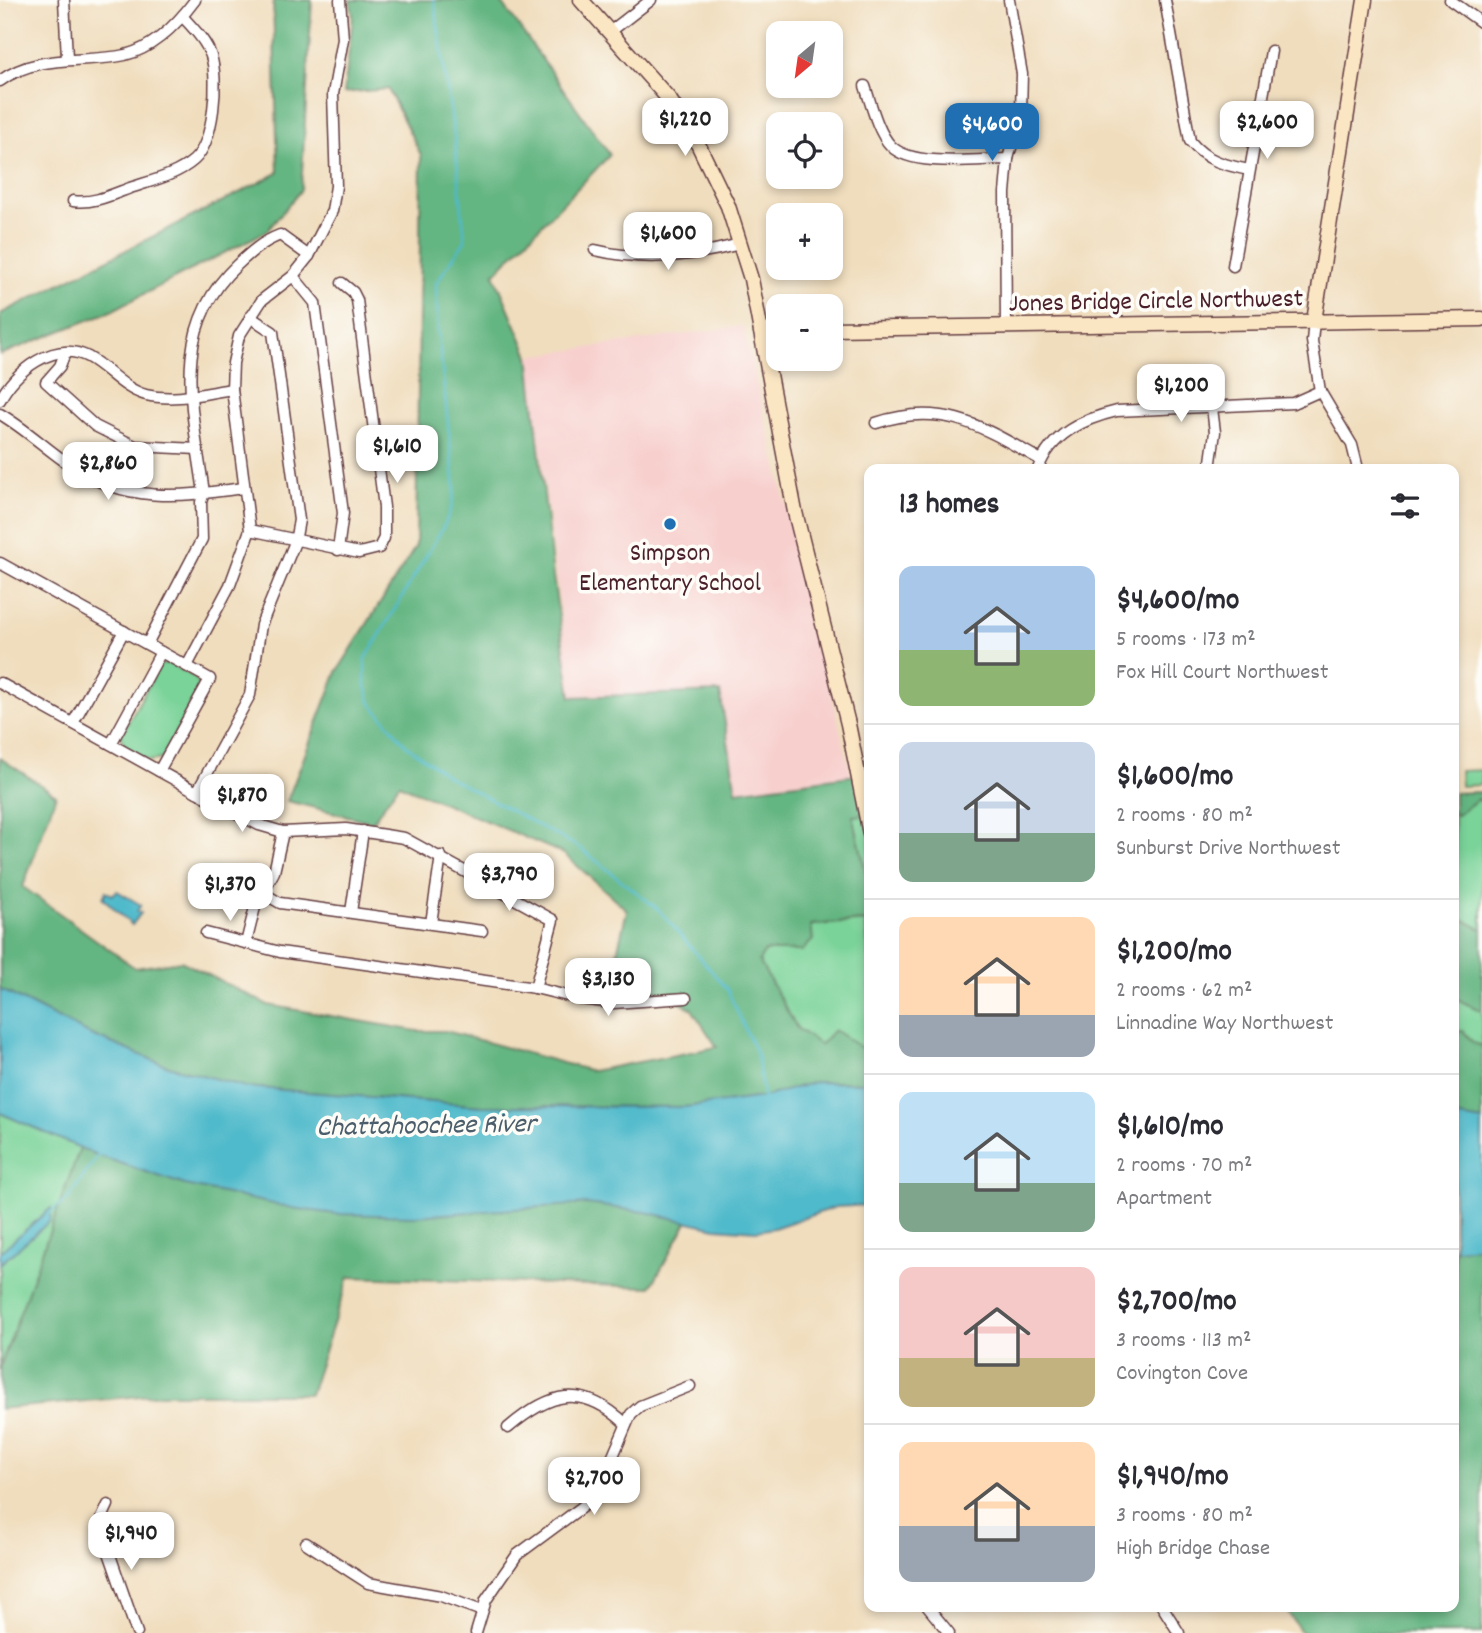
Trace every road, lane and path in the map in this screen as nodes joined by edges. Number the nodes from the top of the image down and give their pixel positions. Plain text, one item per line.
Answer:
1 (64, 0) edge
2 (195, 0) edge
3 (340, 0) edge
4 (581, 0) edge
5 (651, 0) edge
6 (1009, 0) edge
7 (1165, 0) edge
8 (1365, 0) edge
9 (1450, 0) edge
10 (183, 17) junction
11 (1482, 23) edge
12 (611, 31) junction
13 (1271, 51) dead end
14 (67, 58) junction
15 (0, 80) edge
16 (866, 86) dead end
17 (1008, 159) junction
18 (1249, 170) junction
19 (73, 201) dead end
20 (740, 244) junction
21 (595, 250) dead end
22 (309, 256) junction
23 (1233, 266) dead end
24 (293, 276) junction
25 (342, 282) dead end
26 (250, 317) junction
27 (1482, 318) edge
28 (1314, 321) junction
29 (1006, 325) junction
30 (843, 329) edge
31 (761, 331) junction
32 (766, 331) edge
33 (65, 353) junction
34 (232, 389) junction
35 (1320, 391) junction
36 (191, 395) junction
37 (0, 400) edge
38 (1212, 408) junction
39 (0, 414) edge
40 (876, 423) dead end
41 (198, 449) junction
42 (1040, 464) edge
43 (1211, 464) edge
44 (1357, 464) edge
45 (243, 488) junction
46 (204, 493) junction
47 (250, 530) junction
48 (295, 542) junction
49 (338, 550) junction
50 (0, 563) edge
51 (124, 631) junction
52 (147, 644) junction
53 (161, 652) junction
54 (187, 666) junction
55 (0, 684) edge
56 (74, 723) junction
57 (111, 744) junction
58 (159, 771) junction
59 (197, 792) junction
60 (864, 804) edge
61 (363, 831) junction
62 (283, 832) junction
63 (441, 856) junction
64 (263, 893) junction
65 (351, 912) junction
66 (430, 923) junction
67 (482, 930) dead end
68 (206, 933) dead end
69 (246, 943) junction
70 (535, 988) junction
71 (686, 998) dead end
72 (691, 1386) dead end
73 (625, 1423) junction
74 (508, 1428) dead end
75 (108, 1505) dead end
76 (306, 1543) dead end
77 (482, 1611) junction
78 (932, 1612) edge
79 (1166, 1612) edge
80 (137, 1633) edge
81 (476, 1633) edge
82 (949, 1633) edge
83 (1179, 1633) edge

1 - 14 street
2 - 10 street
3 - 22 street
4 - 12 street
5 - 12 street
6 - 17 street
7 - 18 street
8 - 28 street
9 - 11 street
10 - 14 street
10 - 19 street
12 - 20 street
13 - 18 street
14 - 15 street
16 - 17 street
17 - 29 street
18 - 23 street
20 - 21 street
20 - 31 street
22 - 24 street
22 - 36 street
24 - 26 street
24 - 49 street
25 - 49 street
26 - 34 street
26 - 48 street
27 - 28 street, Jones Bridge Circle Northwest
28 - 29 street, Jones Bridge Circle Northwest
28 - 35 street
29 - 30 street, Jones Bridge Circle Northwest
31 - 32 street
31 - 60 street
33 - 36 street
33 - 37 street
33 - 41 street
34 - 36 street
34 - 45 street
35 - 38 street
35 - 44 street
36 - 41 street
38 - 42 street
38 - 43 street
39 - 46 street
40 - 42 street
41 - 46 street
45 - 46 street
45 - 47 street
46 - 52 street
47 - 48 street
47 - 54 street
48 - 49 street
48 - 59 street
50 - 51 street
51 - 52 street
51 - 56 street
52 - 53 street
53 - 54 street
53 - 57 street
54 - 58 street
55 - 56 street
56 - 57 street
57 - 58 street
58 - 59 street
59 - 62 street
61 - 62 street
61 - 63 street
61 - 65 street
62 - 64 street
63 - 66 street
63 - 70 street
64 - 65 street
64 - 69 street
65 - 66 street
66 - 67 street
68 - 69 street
69 - 70 street
70 - 71 street
72 - 73 street
73 - 74 street
73 - 77 street
75 - 80 street
76 - 77 street
77 - 81 street
78 - 82 street
79 - 83 street

